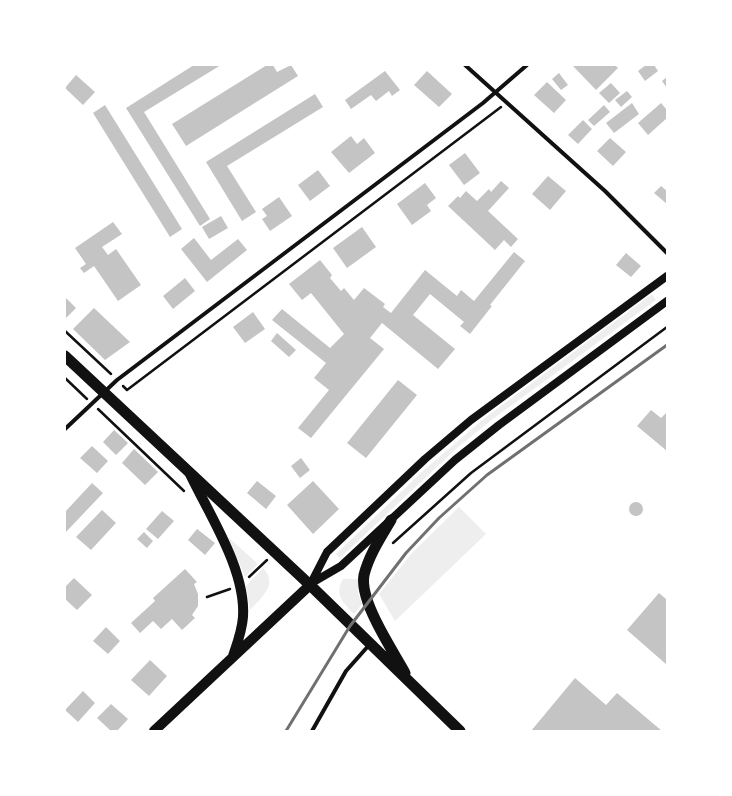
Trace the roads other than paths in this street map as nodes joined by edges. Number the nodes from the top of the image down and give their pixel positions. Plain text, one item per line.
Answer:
1 (465, 65) edge
2 (527, 65) edge
3 (495, 93) junction
4 (667, 253) edge
5 (667, 276) edge
6 (667, 301) edge
7 (65, 356) edge
8 (103, 391) junction
9 (65, 429) edge
10 (189, 472) junction
11 (391, 520) junction
12 (310, 585) junction
13 (370, 644) junction
14 (232, 658) junction
15 (409, 680) junction
16 (154, 731) edge
17 (312, 731) edge
18 (460, 731) edge

1 - 3 street
2 - 3 street
3 - 4 street
3 - 8 street
5 - 12 main road
6 - 11 main road
7 - 8 highway
8 - 9 street
8 - 10 highway
10 - 12 highway
10 - 14 main road
11 - 12 main road
11 - 15 highway
12 - 13 highway
12 - 14 main road
13 - 15 highway
13 - 17 street
14 - 16 main road
15 - 18 highway

